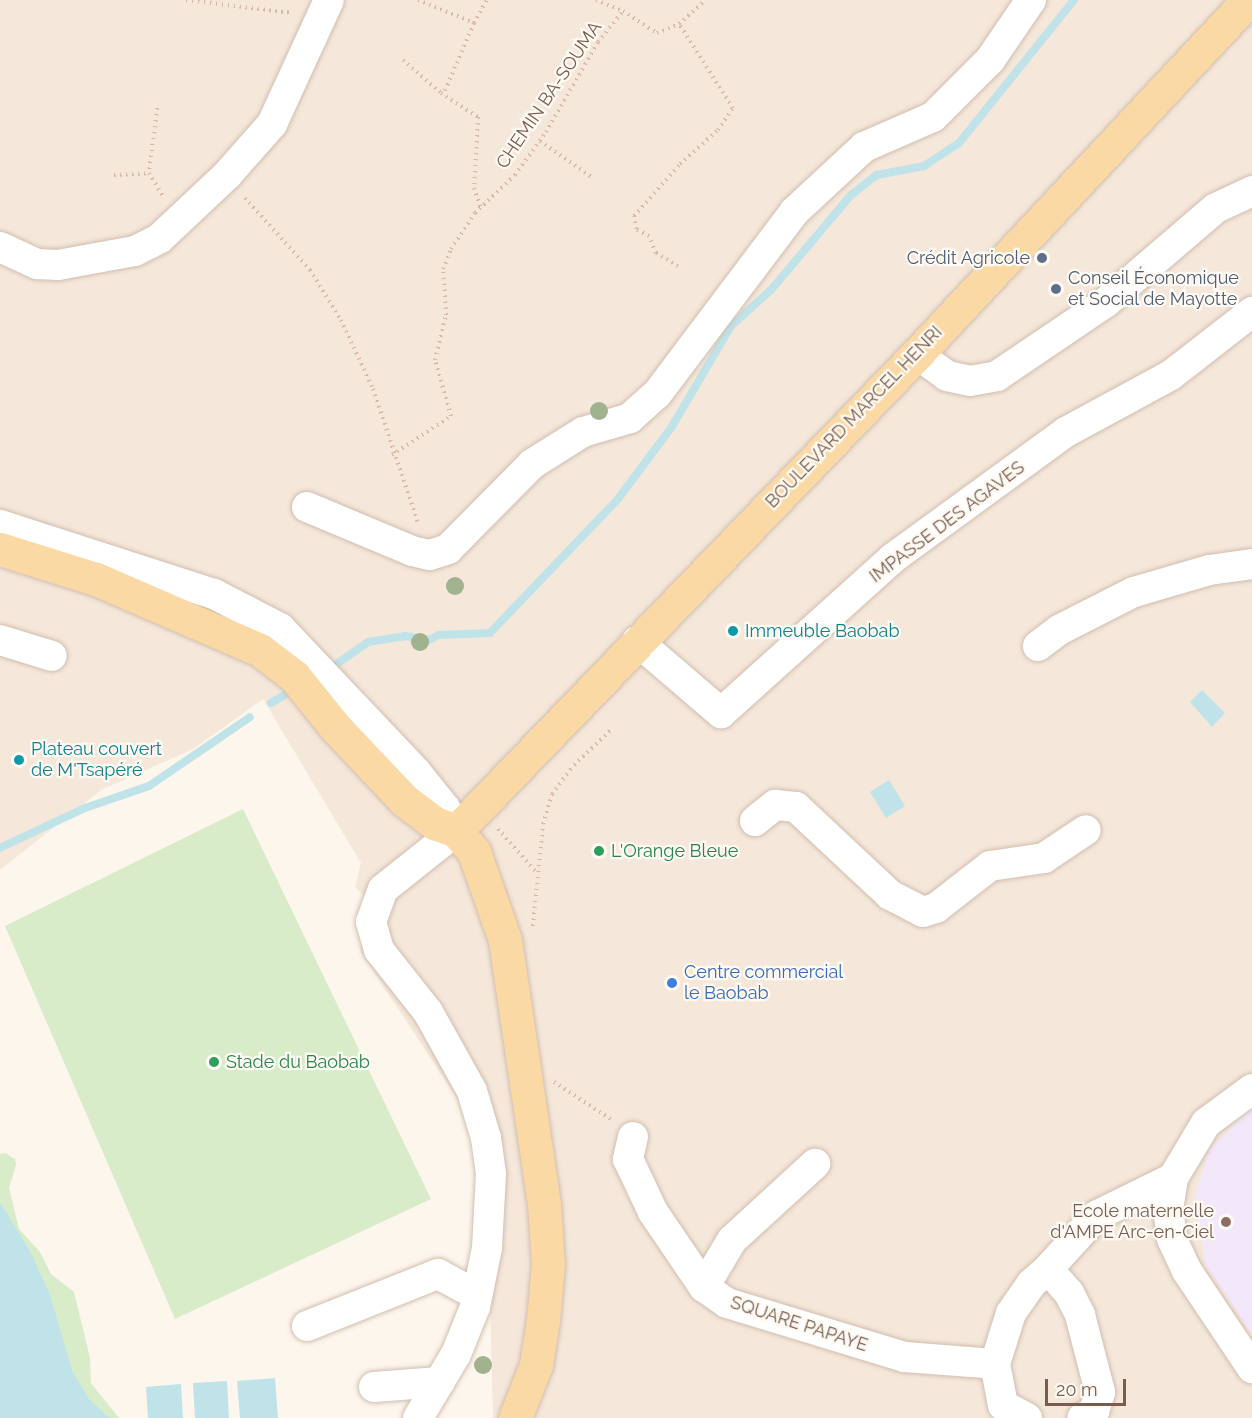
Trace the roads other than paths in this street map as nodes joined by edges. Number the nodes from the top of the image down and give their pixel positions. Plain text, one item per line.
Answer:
1 (1031, 0) edge
2 (1248, 0) edge
3 (324, 11) edge
4 (1252, 191) edge
5 (0, 246) edge
6 (1252, 312) edge
7 (916, 354) junction
8 (307, 507) dead end
9 (0, 525) edge
10 (0, 549) edge
11 (1252, 564) edge
12 (0, 640) edge
13 (637, 641) junction
14 (1038, 646) dead end
15 (52, 656) dead end
16 (755, 821) dead end
17 (1086, 830) dead end
18 (456, 831) junction
19 (1252, 1089) edge
20 (633, 1137) road end
21 (815, 1164) dead end
22 (1173, 1178) junction
23 (1048, 1269) junction
24 (704, 1287) junction
25 (477, 1295) junction
26 (307, 1326) dead end
27 (995, 1364) junction
28 (1252, 1368) edge
29 (440, 1382) junction
30 (374, 1387) dead end
31 (418, 1418) edge
32 (515, 1418) edge
33 (1027, 1418) edge
34 (1082, 1418) edge

1 - 8 street
2 - 7 main road, BOULEVARD MARCEL HENRI
3 - 5 street
4 - 7 street
6 - 13 street, IMPASSE DES AGAVES
7 - 13 main road, BOULEVARD MARCEL HENRI
9 - 18 street
10 - 18 main road
11 - 14 street
12 - 15 street
13 - 18 main road, BOULEVARD MARCEL HENRI
16 - 17 street
18 - 25 street
18 - 32 main road
19 - 22 street
20 - 24 street, SQUARE PAPAYE
21 - 24 street
22 - 23 street
22 - 28 street
23 - 27 street
23 - 34 street
24 - 27 street, SQUARE PAPAYE
25 - 26 street
25 - 29 street
27 - 33 street
29 - 30 street
29 - 31 street

